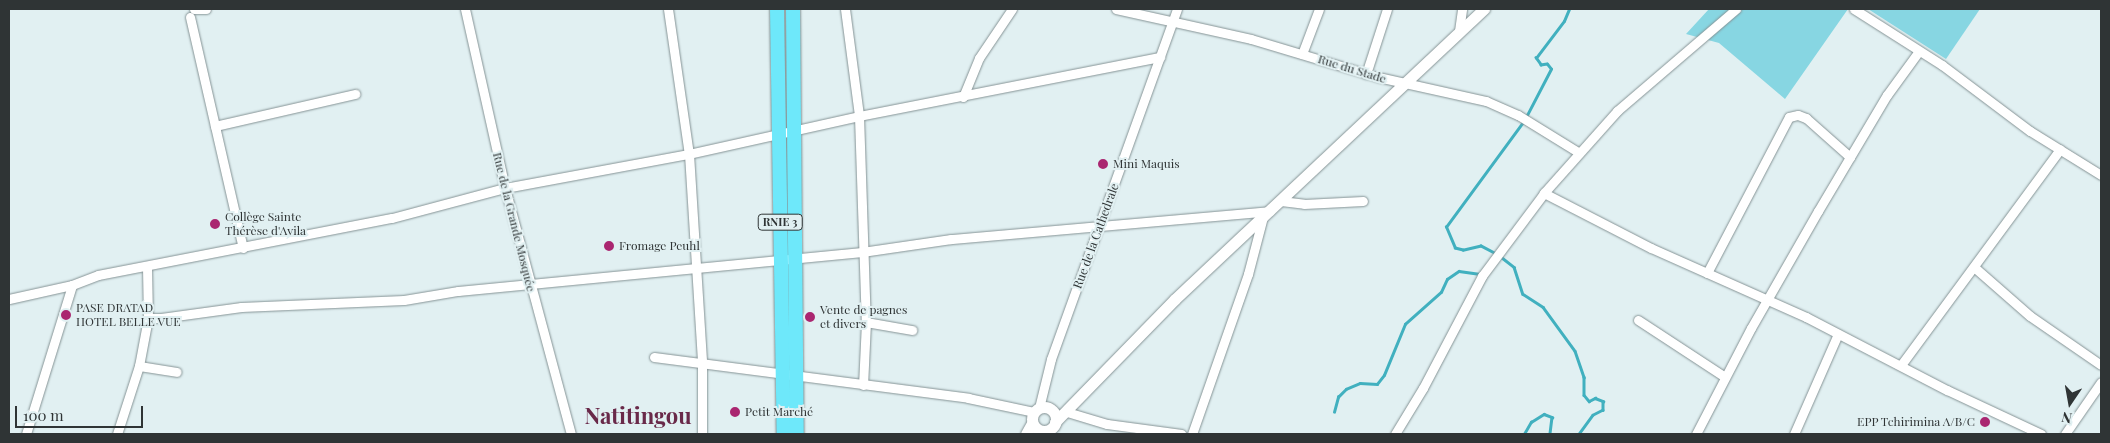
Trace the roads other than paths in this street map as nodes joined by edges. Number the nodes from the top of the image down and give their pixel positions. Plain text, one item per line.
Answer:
1 (206, 9) edge
2 (465, 9) edge
3 (668, 9) edge
4 (777, 9) edge
5 (793, 9) edge
6 (845, 9) edge
7 (1012, 9) edge
8 (1116, 9) edge
9 (1176, 9) edge
10 (1319, 9) edge
11 (1387, 9) edge
12 (1462, 9) edge
13 (1484, 9) edge
14 (1736, 9) edge
15 (1854, 9) edge
16 (192, 13) edge
17 (1173, 20) junction
18 (1459, 30) junction
19 (1918, 51) junction
20 (1302, 54) junction
21 (1160, 57) junction
22 (1366, 74) junction
23 (1405, 84) junction
24 (355, 94) dead end
25 (963, 97) junction
26 (859, 116) junction
27 (215, 126) junction
28 (795, 130) junction
29 (778, 134) junction
30 (2060, 149) junction
31 (1578, 152) junction
32 (690, 154) junction
33 (1850, 157) junction
34 (2101, 175) edge
35 (505, 188) junction
36 (1544, 193) junction
37 (1281, 201) junction
38 (1362, 201) dead end
39 (1266, 214) junction
40 (1100, 224) junction
41 (243, 248) junction
42 (862, 252) junction
43 (796, 257) junction
44 (781, 259) junction
45 (147, 267) junction
46 (696, 267) junction
47 (1974, 267) junction
48 (1707, 273) junction
49 (529, 284) junction
50 (72, 285) junction
51 (9, 299) edge
52 (1767, 300) junction
53 (148, 318) junction
54 (1638, 320) dead end
55 (866, 322) junction
56 (912, 330) dead end
57 (1838, 334) junction
58 (654, 357) dead end
59 (702, 364) junction
60 (1901, 365) junction
61 (2101, 365) edge
62 (139, 366) junction
63 (177, 372) dead end
64 (790, 375) junction
65 (1725, 377) junction
66 (2101, 382) edge
67 (863, 385) junction
68 (1067, 412) junction
69 (1035, 414) junction
70 (1049, 429) edge
71 (26, 434) edge
72 (117, 434) edge
73 (570, 434) edge
74 (702, 434) edge
75 (784, 434) edge
76 (797, 434) edge
77 (1026, 434) edge
78 (1181, 434) edge
79 (1192, 434) edge
80 (1395, 434) edge
81 (1696, 434) edge
82 (1794, 434) edge
83 (2041, 434) edge
84 (2065, 434) edge

1 - 16 street
2 - 35 street, Rue de la Grande Mosquée
3 - 32 street
4 - 29 highway, RNIE 3
5 - 28 highway, RNIE 3
6 - 26 street
7 - 25 street
8 - 17 street, Rue du Stade
9 - 17 street, Rue de la Cathedrale
10 - 20 street
11 - 22 street
12 - 18 street
13 - 18 street
14 - 31 street
15 - 19 street
16 - 27 street
17 - 20 street, Rue du Stade
17 - 21 street, Rue de la Cathedrale
18 - 23 street
19 - 30 street
19 - 33 street
20 - 22 street, Rue du Stade
21 - 25 street
21 - 40 street, Rue de la Cathedrale
22 - 23 street, Rue du Stade
23 - 31 street, Rue du Stade
23 - 37 street
24 - 27 street
25 - 26 street
26 - 28 street
26 - 42 street
27 - 41 street
28 - 29 street
28 - 43 highway, RNIE 3
29 - 32 street
29 - 44 highway, RNIE 3
30 - 34 street
30 - 47 street
31 - 36 street
32 - 35 street
32 - 46 street
33 - 48 street
33 - 52 street
35 - 41 street
35 - 49 street, Rue de la Grande Mosquée
36 - 48 street
36 - 80 street
37 - 38 street
37 - 39 street
39 - 40 street
39 - 68 street
39 - 79 street
40 - 42 street
40 - 69 street, Rue de la Cathedrale
41 - 45 street
42 - 43 street
42 - 55 street
43 - 44 street
43 - 64 highway, RNIE 3
44 - 46 street
44 - 64 highway, RNIE 3
45 - 50 street
45 - 53 street
46 - 49 street
46 - 59 street
47 - 60 street
47 - 61 street
48 - 52 street
49 - 53 street
49 - 73 street, Rue de la Grande Mosquée
50 - 51 street
50 - 71 street
52 - 57 street
52 - 65 street
53 - 62 street
54 - 65 street
55 - 56 street
55 - 67 street
57 - 60 street
57 - 82 street
58 - 59 street
59 - 64 street
59 - 74 street
60 - 83 street
62 - 63 street
62 - 72 street
64 - 67 street
64 - 75 highway, RNIE 3
64 - 76 highway, RNIE 3
65 - 81 street
66 - 84 street
67 - 69 street
68 - 70 street
68 - 78 street
69 - 70 street
69 - 70 street
69 - 77 street

